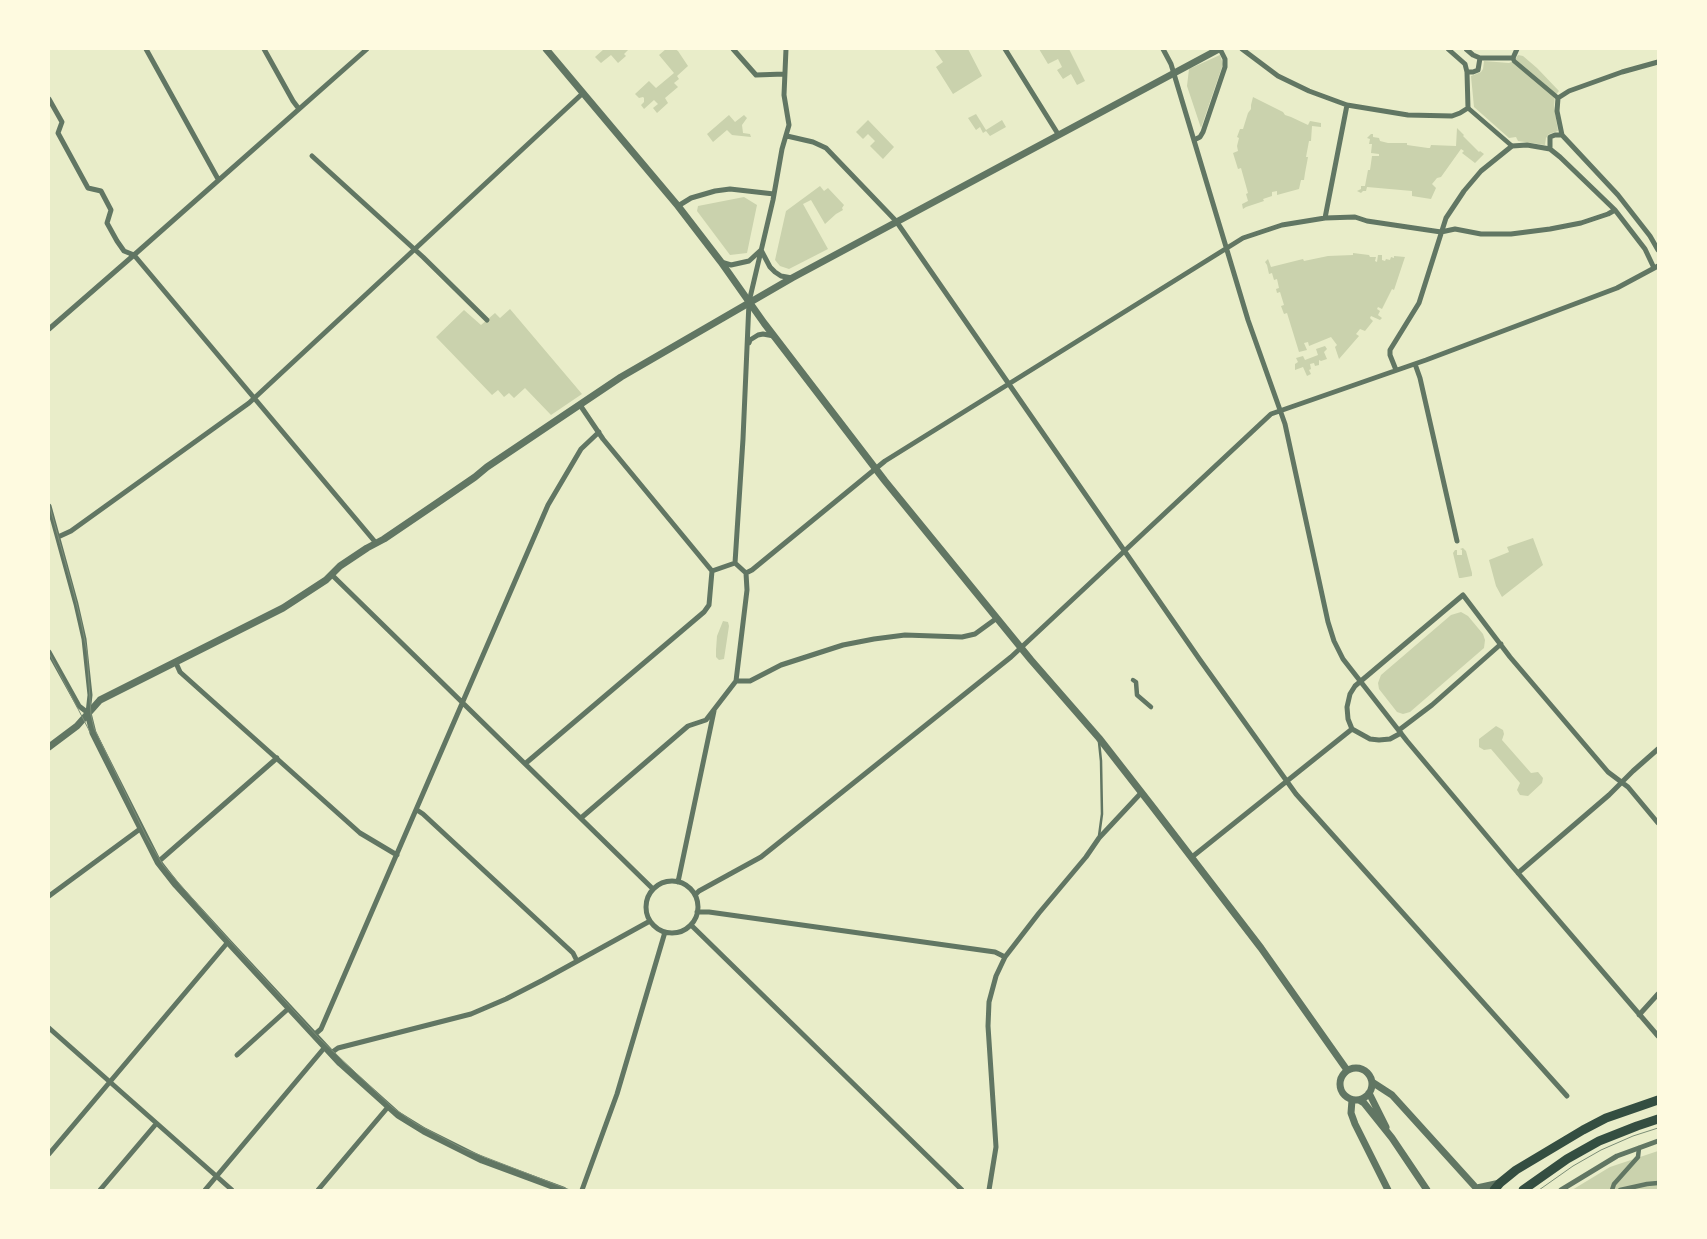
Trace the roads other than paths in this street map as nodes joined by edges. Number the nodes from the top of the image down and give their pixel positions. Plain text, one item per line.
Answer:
1 (146, 49) edge
2 (264, 49) edge
3 (367, 49) edge
4 (546, 49) edge
5 (733, 49) edge
6 (786, 49) edge
7 (1005, 49) edge
8 (1163, 49) edge
9 (1219, 49) edge
10 (1242, 49) edge
11 (1448, 49) edge
12 (1466, 49) edge
13 (1517, 49) edge
14 (1480, 58) junction
15 (1513, 58) junction
16 (1658, 62) edge
17 (1173, 72) junction
18 (1467, 72) junction
19 (784, 74) junction
20 (583, 93) junction
21 (1558, 98) junction
22 (49, 99) edge
23 (1347, 105) junction
24 (1468, 108) junction
25 (298, 109) junction
26 (1058, 134) junction
27 (1562, 135) junction
28 (787, 136) junction
29 (1194, 140) junction
30 (1512, 146) junction
31 (1550, 149) junction
32 (312, 156) dead end
33 (218, 179) junction
34 (774, 194) junction
35 (678, 206) junction
36 (1615, 210) junction
37 (1325, 218) junction
38 (896, 221) junction
39 (1441, 232) junction
40 (1227, 248) junction
41 (761, 249) junction
42 (414, 250) junction
43 (1658, 250) edge
44 (134, 255) junction
45 (721, 262) junction
46 (1656, 267) edge
47 (792, 278) junction
48 (749, 302) junction
49 (487, 320) dead end
50 (49, 328) edge
51 (774, 336) junction
52 (748, 346) junction
53 (1415, 364) junction
54 (1396, 370) junction
55 (1010, 384) junction
56 (255, 398) junction
57 (580, 405) junction
58 (1280, 412) junction
59 (599, 432) junction
60 (875, 469) junction
61 (49, 506) edge
62 (58, 537) junction
63 (1457, 541) dead end
64 (376, 543) junction
65 (1125, 551) junction
66 (734, 563) junction
67 (712, 571) junction
68 (746, 574) junction
69 (332, 575) junction
70 (997, 618) junction
71 (1501, 644) junction
72 (1021, 648) junction
73 (49, 652) edge
74 (176, 663) junction
75 (1134, 680) dead end
76 (736, 681) junction
77 (1360, 682) junction
78 (463, 704) junction
79 (715, 707) junction
80 (1151, 707) dead end
81 (88, 713) junction
82 (1352, 729) junction
83 (1400, 732) junction
84 (1099, 738) junction
85 (49, 747) edge
86 (1658, 749) edge
87 (277, 758) junction
88 (526, 763) junction
89 (1286, 781) junction
90 (1621, 782) junction
91 (1141, 792) junction
92 (417, 810) junction
93 (581, 818) junction
94 (1658, 823) edge
95 (140, 829) junction
96 (1099, 838) junction
97 (397, 855) junction
98 (1192, 857) junction
99 (158, 862) junction
100 (1518, 873) junction
101 (678, 882) junction
102 (653, 889) junction
103 (695, 895) junction
104 (49, 896) edge
105 (697, 912) junction
106 (650, 921) junction
107 (691, 925) junction
108 (666, 932) junction
109 (228, 942) junction
110 (1005, 957) junction
111 (577, 961) junction
112 (1658, 994) edge
113 (289, 1008) junction
114 (1639, 1015) junction
115 (49, 1028) edge
116 (314, 1035) junction
117 (1658, 1036) edge
118 (325, 1047) junction
119 (331, 1053) junction
120 (237, 1055) dead end
121 (1347, 1070) junction
122 (109, 1082) junction
123 (1372, 1082) junction
124 (1369, 1093) junction
125 (1567, 1096) dead end
126 (1356, 1100) junction
127 (1658, 1100) edge
128 (388, 1107) junction
129 (1658, 1119) edge
130 (156, 1124) junction
131 (1392, 1138) junction
132 (1658, 1141) edge
133 (1639, 1148) junction
134 (49, 1154) edge
135 (216, 1176) junction
136 (1658, 1184) edge
137 (1497, 1186) edge
138 (1477, 1189) edge
139 (100, 1190) edge
140 (205, 1190) edge
141 (232, 1190) edge
142 (318, 1190) edge
143 (563, 1190) edge
144 (582, 1190) edge
145 (962, 1190) edge
146 (989, 1190) edge
147 (1388, 1190) edge
148 (1427, 1190) edge
149 (1524, 1190) edge
150 (1561, 1190) edge
151 (1612, 1190) edge
152 (1620, 1190) edge

1 - 33 street
2 - 25 street
3 - 25 street
4 - 20 street
5 - 19 street
6 - 19 street
7 - 26 street
8 - 17 street
9 - 17 street
9 - 29 street
10 - 23 street
11 - 18 street
12 - 14 street
13 - 15 street
14 - 15 street
14 - 18 street
15 - 21 street
16 - 21 street
17 - 26 street
17 - 29 street
18 - 24 street
19 - 28 street
20 - 35 street
20 - 42 street
21 - 27 street
22 - 44 street
23 - 24 street
23 - 37 street
24 - 30 street
25 - 33 street
26 - 38 street
27 - 31 street
27 - 43 street
28 - 34 street
28 - 38 street
29 - 40 street
30 - 31 street
30 - 39 street
31 - 36 street
32 - 42 street
33 - 44 street
34 - 35 street
34 - 41 street
35 - 45 street
36 - 39 street
36 - 46 street
37 - 39 street
37 - 40 street
38 - 47 street
38 - 55 street
39 - 54 street
40 - 55 street
40 - 58 street
41 - 45 street
41 - 47 street
41 - 48 street
42 - 49 street
42 - 56 street
44 - 50 street
44 - 56 street
45 - 48 street
46 - 53 street
47 - 48 street
48 - 51 street
48 - 52 street
48 - 57 street
51 - 52 street
51 - 60 street
52 - 66 street
53 - 54 street
53 - 63 street
54 - 58 street
55 - 60 street
55 - 65 street
56 - 62 street
56 - 64 street
57 - 59 street
57 - 64 street
58 - 65 street
58 - 77 street
59 - 67 street
59 - 78 street
60 - 68 street
60 - 70 street
61 - 62 street
62 - 81 street
64 - 69 street
65 - 72 street
65 - 89 street
66 - 67 street
66 - 68 street
67 - 88 street
68 - 76 street
69 - 74 street
69 - 78 street
70 - 72 street
70 - 76 street
71 - 77 street
71 - 83 street
71 - 90 street
72 - 84 street
72 - 103 street
73 - 81 street
74 - 81 street
74 - 87 street
75 - 80 street
76 - 79 street
77 - 82 street
77 - 83 street
78 - 88 street
78 - 92 street
79 - 93 street
79 - 101 street
81 - 85 street
81 - 95 street
82 - 83 street
82 - 89 street
83 - 100 street
84 - 91 street
84 - 96 lane
86 - 90 street
87 - 97 street
87 - 99 street
88 - 93 street
89 - 98 street
89 - 125 street
90 - 94 street
90 - 100 street
91 - 96 street
91 - 98 street
92 - 97 street
92 - 111 street
93 - 102 street
95 - 99 street
95 - 104 street
96 - 110 street
97 - 116 street
98 - 121 street
99 - 109 street
100 - 114 street
101 - 102 street
101 - 103 street
102 - 106 street
103 - 105 street
105 - 107 street
105 - 110 street
106 - 108 street
106 - 111 street
107 - 108 street
107 - 145 street
108 - 144 street
109 - 113 street
109 - 122 street
110 - 146 street
111 - 119 street
112 - 114 street
113 - 116 street
113 - 120 street
114 - 117 street
115 - 122 street
116 - 118 street
118 - 119 street
118 - 135 street
119 - 128 street
121 - 123 street
121 - 126 street
122 - 130 street
122 - 134 street
123 - 124 street
123 - 138 street
124 - 126 street
124 - 131 street
126 - 131 street
126 - 147 street
127 - 137 main road
128 - 142 street
128 - 143 street
129 - 149 main road
130 - 135 street
130 - 139 street
131 - 148 street
132 - 133 street
133 - 150 street
133 - 151 street
135 - 140 street
135 - 141 street
136 - 152 street
137 - 138 street

